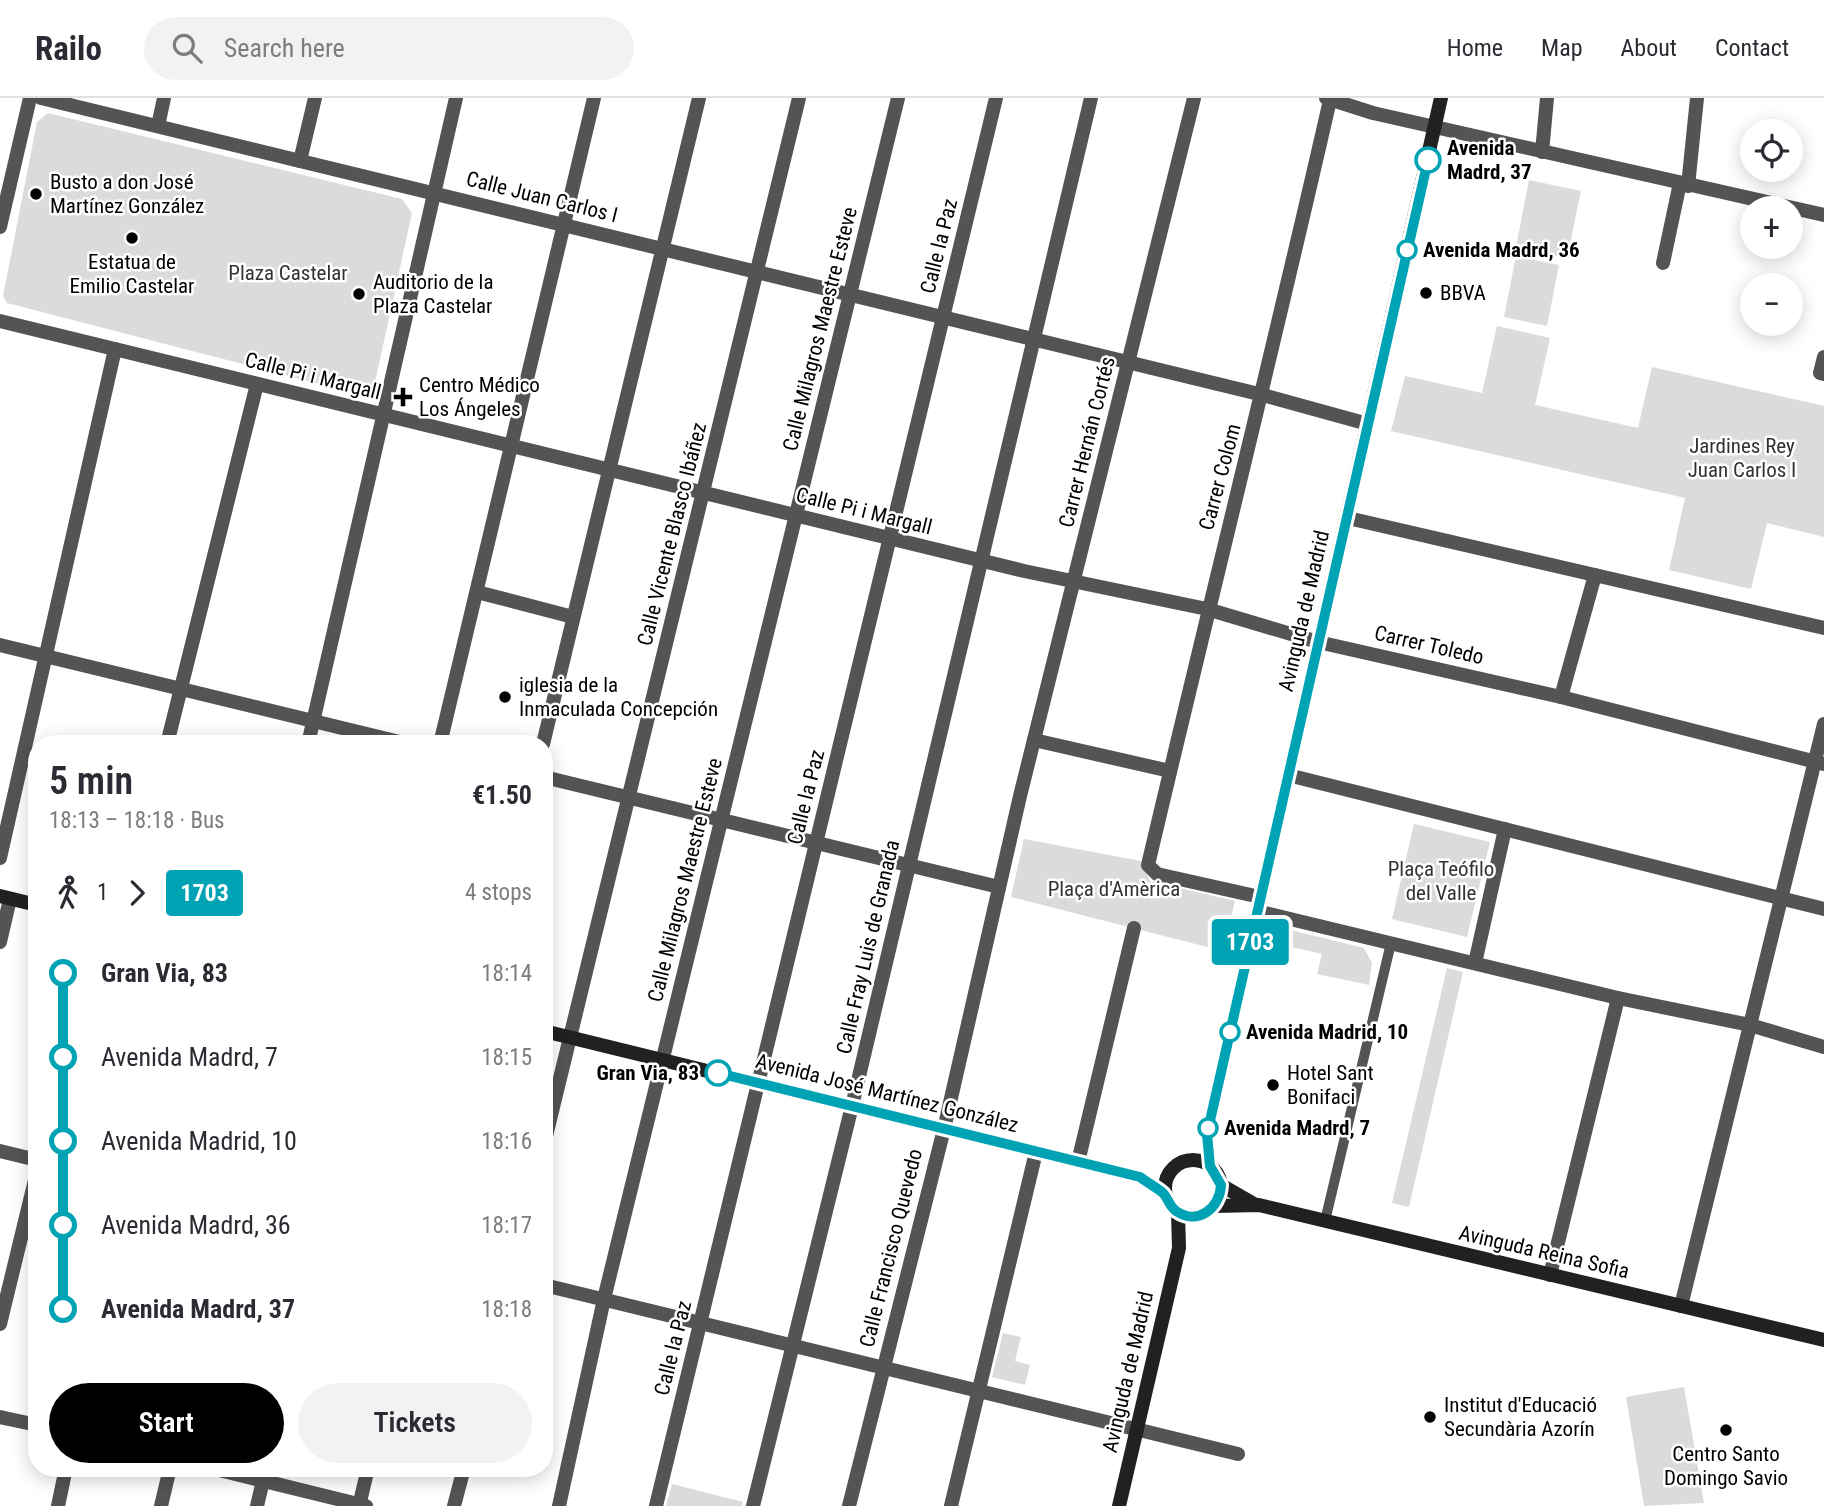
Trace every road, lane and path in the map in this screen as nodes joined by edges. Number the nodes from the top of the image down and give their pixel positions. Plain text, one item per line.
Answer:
1 (30, 98) edge
2 (41, 98) edge
3 (164, 98) edge
4 (315, 98) edge
5 (456, 98) edge
6 (594, 98) edge
7 (699, 98) edge
8 (799, 98) edge
9 (898, 98) edge
10 (996, 98) edge
11 (1091, 98) edge
12 (1194, 98) edge
13 (1441, 98) edge
14 (1547, 98) edge
15 (1697, 98) edge
16 (1328, 99) edge
17 (158, 126) junction
18 (1435, 127) junction
19 (1542, 152) junction
20 (300, 161) junction
21 (1684, 184) junction
22 (435, 193) junction
23 (1824, 215) edge
24 (564, 224) junction
25 (0, 228) edge
26 (663, 248) junction
27 (1663, 263) dead end
28 (757, 271) junction
29 (850, 294) junction
30 (943, 318) junction
31 (0, 321) edge
32 (1032, 341) junction
33 (115, 349) junction
34 (1824, 356) edge
35 (1128, 363) junction
36 (1822, 374) edge
37 (257, 384) junction
38 (1263, 395) junction
39 (383, 415) junction
40 (1368, 424) junction
41 (511, 446) junction
42 (609, 470) junction
43 (703, 493) junction
44 (796, 515) junction
45 (1348, 518) junction
46 (890, 538) junction
47 (981, 561) junction
48 (1024, 571) joint
49 (1595, 575) junction
50 (1073, 583) junction
51 (477, 592) junction
52 (1207, 609) junction
53 (573, 617) junction
54 (1824, 628) edge
55 (1318, 642) junction
56 (0, 645) edge
57 (46, 656) junction
58 (181, 689) junction
59 (1562, 697) junction
60 (313, 721) junction
61 (1824, 724) edge
62 (28, 735) edge
63 (28, 735) edge
64 (169, 735) edge
65 (309, 735) edge
66 (371, 735) edge
67 (442, 735) edge
68 (545, 735) edge
69 (1034, 740) junction
70 (1819, 763) edge
71 (1170, 771) junction
72 (1288, 775) junction
73 (553, 779) edge
74 (1020, 796) joint
75 (629, 798) junction
76 (721, 820) junction
77 (1505, 829) junction
78 (817, 843) junction
79 (0, 858) edge
80 (909, 866) junction
81 (999, 887) junction
82 (5, 897) edge
83 (1781, 898) junction
84 (28, 903) edge
85 (1259, 904) junction
86 (1824, 909) edge
87 (1134, 928) dead end
88 (0, 942) edge
89 (1391, 943) junction
90 (1475, 964) junction
91 (1618, 998) junction
92 (1750, 1025) junction
93 (553, 1033) edge
94 (572, 1037) junction
95 (1824, 1047) edge
96 (662, 1059) junction
97 (758, 1083) junction
98 (852, 1106) junction
99 (553, 1110) edge
100 (944, 1129) junction
101 (1207, 1134) junction
102 (0, 1151) edge
103 (1035, 1152) junction
104 (28, 1158) edge
105 (1188, 1160) junction
106 (1078, 1162) junction
107 (1210, 1166) junction
108 (1169, 1172) junction
109 (1140, 1177) junction
110 (1221, 1185) junction
111 (1165, 1195) junction
112 (1255, 1205) junction
113 (1215, 1206) junction
114 (28, 1209) edge
115 (1178, 1212) junction
116 (1198, 1216) junction
117 (1325, 1221) junction
118 (1179, 1248) junction
119 (1550, 1275) junction
120 (553, 1287) edge
121 (604, 1299) junction
122 (1681, 1306) junction
123 (700, 1323) junction
124 (0, 1324) edge
125 (1824, 1340) edge
126 (792, 1346) junction
127 (882, 1368) junction
128 (978, 1391) junction
129 (0, 1417) edge
130 (28, 1424) edge
131 (1136, 1430) junction
132 (1238, 1454) dead end
133 (64, 1477) edge
134 (168, 1477) edge
135 (264, 1477) edge
136 (271, 1477) edge
137 (367, 1477) edge
138 (462, 1477) edge
139 (58, 1506) edge
140 (161, 1506) edge
141 (257, 1506) edge
142 (362, 1506) edge
143 (454, 1506) edge
144 (559, 1506) edge
145 (656, 1506) edge
146 (753, 1506) edge
147 (849, 1506) edge
148 (951, 1506) edge
149 (1119, 1506) edge

1 - 25 street
2 - 17 street, Calle Juan Carlos I
3 - 17 street
4 - 20 street
5 - 22 street
6 - 24 street
7 - 26 street
8 - 28 street, Calle Vicente Blasco Ibáñez
9 - 29 street, Calle Milagros Maestre Esteve
10 - 30 street, Calle la Paz
11 - 32 street, Calle Fray Luis de Granada
12 - 35 street, Carrer Hernán Cortés
13 - 18 street, Avinguda de Madrid
14 - 19 street
15 - 21 street
16 - 18 street
16 - 38 street, Carrer Colom
17 - 20 street, Calle Juan Carlos I
18 - 19 street
18 - 40 street, Avinguda de Madrid
19 - 21 street
20 - 22 street, Calle Juan Carlos I
21 - 23 street
21 - 27 street
22 - 24 street, Calle Juan Carlos I
22 - 39 street
24 - 26 street, Calle Juan Carlos I
24 - 41 street
26 - 28 street, Calle Juan Carlos I
26 - 42 street
28 - 29 street, Calle Juan Carlos I
28 - 43 street, Calle Vicente Blasco Ibáñez
29 - 30 street, Calle Juan Carlos I
29 - 44 street, Calle Milagros Maestre Esteve
30 - 32 street, Calle Juan Carlos I
30 - 46 street, Calle la Paz
31 - 33 street, Calle Pi i Margall
32 - 35 street, Calle Juan Carlos I
32 - 47 street, Calle Fray Luis de Granada
33 - 37 street, Calle Pi i Margall
33 - 57 street
34 - 36 street
35 - 38 street, Calle Juan Carlos I
35 - 50 street, Carrer Hernán Cortés
37 - 39 street, Calle Pi i Margall
37 - 58 street
38 - 40 street, Calle Juan Carlos I
38 - 52 street, Carrer Colom
39 - 41 street, Calle Pi i Margall
39 - 60 street
40 - 45 street, Avinguda de Madrid
41 - 42 street, Calle Pi i Margall
41 - 51 street
42 - 43 street, Calle Pi i Margall
42 - 53 street
43 - 44 street, Calle Pi i Margall
43 - 75 street, Calle Vicente Blasco Ibáñez
44 - 46 street, Calle Pi i Margall
44 - 76 street, Calle Milagros Maestre Esteve
45 - 49 street
45 - 55 street, Avinguda de Madrid
46 - 47 street, Calle Pi i Margall
46 - 78 street, Calle la Paz
47 - 48 street, Calle Pi i Margall
47 - 80 street, Calle Fray Luis de Granada
48 - 50 street, Carrer Toledo
49 - 54 street
49 - 59 street
50 - 52 street, Carrer Toledo
50 - 69 street, Carrer Hernán Cortés
51 - 53 street
51 - 67 street
52 - 55 street, Carrer Toledo
52 - 71 street, Carrer Colom
53 - 68 street
55 - 59 street, Carrer Toledo
55 - 72 street, Avinguda de Madrid
56 - 57 street
57 - 58 street
57 - 63 street
58 - 60 street
58 - 64 street
59 - 70 street, Carrer Toledo
60 - 65 street
60 - 66 street
61 - 70 street
62 - 79 street
69 - 71 street
69 - 74 street, Carrer Hernán Cortés
70 - 83 street
71 - 85 street, Carrer Colom
72 - 77 street
72 - 85 street, Avinguda de Madrid
73 - 75 street
74 - 81 street, Calle Francisco Quevedo
75 - 76 street
75 - 94 street, Calle Vicente Blasco Ibáñez
76 - 78 street
76 - 96 street, Calle Milagros Maestre Esteve
77 - 83 street
77 - 90 street
78 - 80 street
78 - 97 street, Calle la Paz
80 - 81 street
80 - 98 street, Calle Fray Luis de Granada
81 - 100 street, Calle Francisco Quevedo
82 - 84 street
82 - 88 street
83 - 86 street
83 - 92 street
85 - 89 street
85 - 101 street, Avinguda de Madrid
87 - 106 street
89 - 90 street
89 - 117 lane
90 - 91 street
91 - 92 street
91 - 119 street
92 - 95 street
92 - 122 street
93 - 94 street, Avenida José Martínez González
94 - 96 street, Avenida José Martínez González
94 - 99 street, Calle Vicente Blasco Ibáñez
96 - 97 street, Avenida José Martínez González
96 - 121 street, Calle Milagros Maestre Esteve
97 - 98 street, Avenida José Martínez González
97 - 123 street, Calle la Paz
98 - 100 street, Avenida José Martínez González
98 - 126 street, Calle Fray Luis de Granada
100 - 103 street, Avenida José Martínez González
100 - 127 street, Calle Francisco Quevedo
101 - 105 street, Avinguda de Madrid
101 - 107 street, Avinguda de Madrid
102 - 104 street
103 - 106 street, Avenida José Martínez González
103 - 128 street
105 - 107 street
105 - 108 street
106 - 109 street, Avenida José Martínez González
107 - 110 street
108 - 109 street
108 - 111 street
109 - 111 street
110 - 112 street, Avinguda Reina Sofia
110 - 113 street
111 - 115 street
112 - 113 street, Avinguda Reina Sofia
112 - 117 street, Avinguda Reina Sofia
113 - 116 street
114 - 124 street
115 - 116 street
115 - 118 street, Avinguda de Madrid
116 - 118 street, Avinguda de Madrid
117 - 119 street, Avinguda Reina Sofia
118 - 131 street, Avinguda de Madrid
119 - 122 street, Avinguda Reina Sofia
120 - 121 street
121 - 123 street
121 - 144 street, Calle Milagros Maestre Esteve
122 - 125 street, Avinguda Reina Sofia
123 - 126 street
123 - 145 street, Calle la Paz
126 - 127 street
126 - 146 street, Calle Fray Luis de Granada
127 - 128 street
127 - 147 street, Calle Francisco Quevedo
128 - 131 street
128 - 148 street
129 - 130 street
131 - 132 street
131 - 149 street, Avinguda de Madrid
133 - 139 street
134 - 140 street
135 - 141 street
136 - 142 street
137 - 142 street
138 - 143 street

